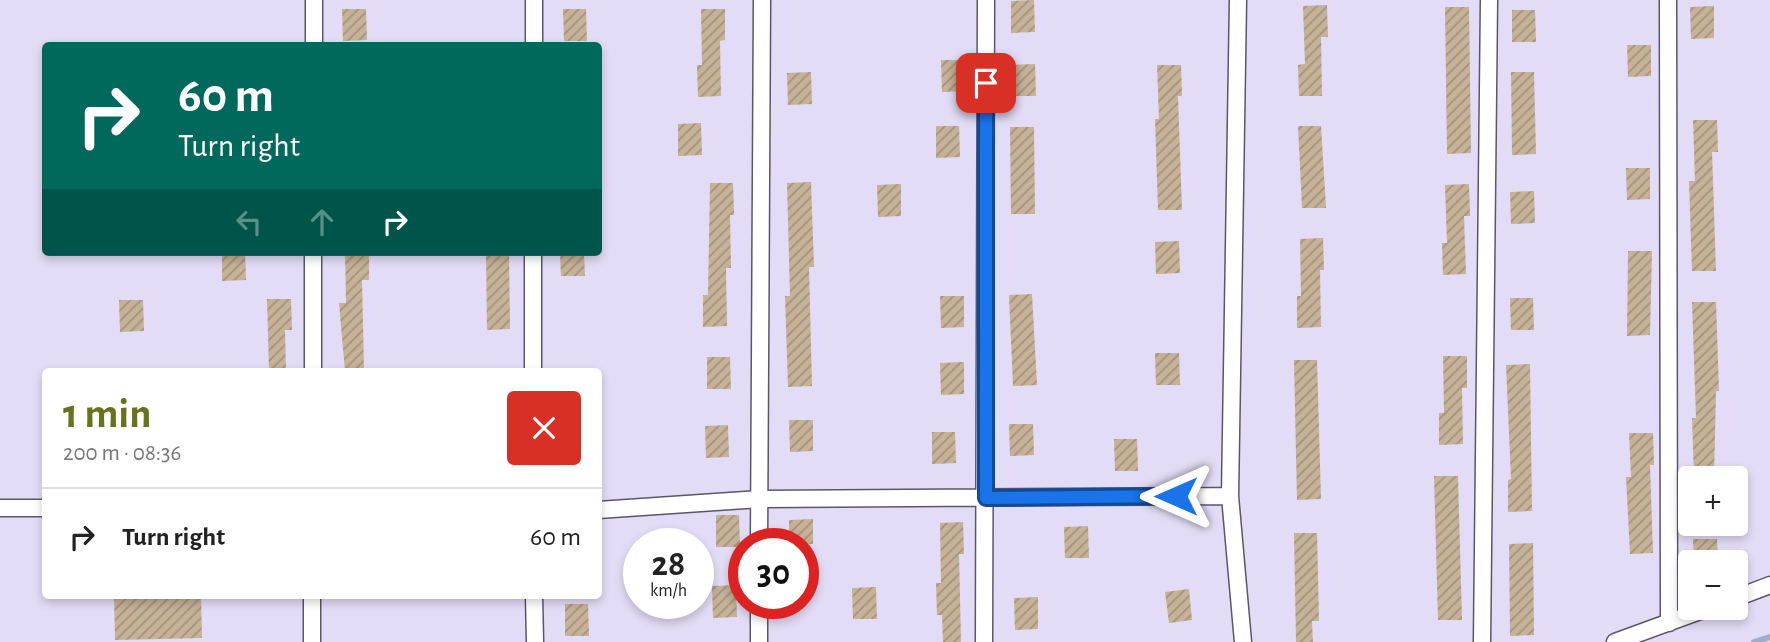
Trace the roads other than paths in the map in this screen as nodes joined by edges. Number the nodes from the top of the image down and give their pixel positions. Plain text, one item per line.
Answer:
1 (314, 0) edge
2 (534, 0) edge
3 (762, 0) edge
4 (986, 0) edge
5 (1238, 0) edge
6 (1489, 0) edge
7 (1668, 0) edge
8 (314, 42) edge
9 (534, 42) edge
10 (313, 256) edge
11 (533, 256) edge
12 (313, 368) edge
13 (533, 368) edge
14 (1230, 496) junction
15 (986, 498) junction
16 (760, 499) junction
17 (0, 508) edge
18 (42, 508) edge
19 (602, 510) edge
20 (759, 528) edge
21 (1770, 585) edge
22 (1748, 593) edge
23 (312, 599) edge
24 (534, 599) edge
25 (759, 619) edge
26 (1678, 620) edge
27 (1669, 623) junction
28 (312, 642) edge
29 (535, 642) edge
30 (759, 642) edge
31 (984, 642) edge
32 (1242, 642) edge
33 (1482, 642) edge
34 (1615, 642) edge

1 - 8 street
2 - 9 street
3 - 16 street
4 - 15 street
5 - 14 street
6 - 33 street
7 - 27 street
10 - 12 street
11 - 13 street
14 - 15 street
14 - 32 street
15 - 16 street
15 - 31 street
16 - 19 street
16 - 20 street
17 - 18 street
21 - 22 street
23 - 28 street
24 - 29 street
25 - 30 street
26 - 27 street
27 - 34 street

